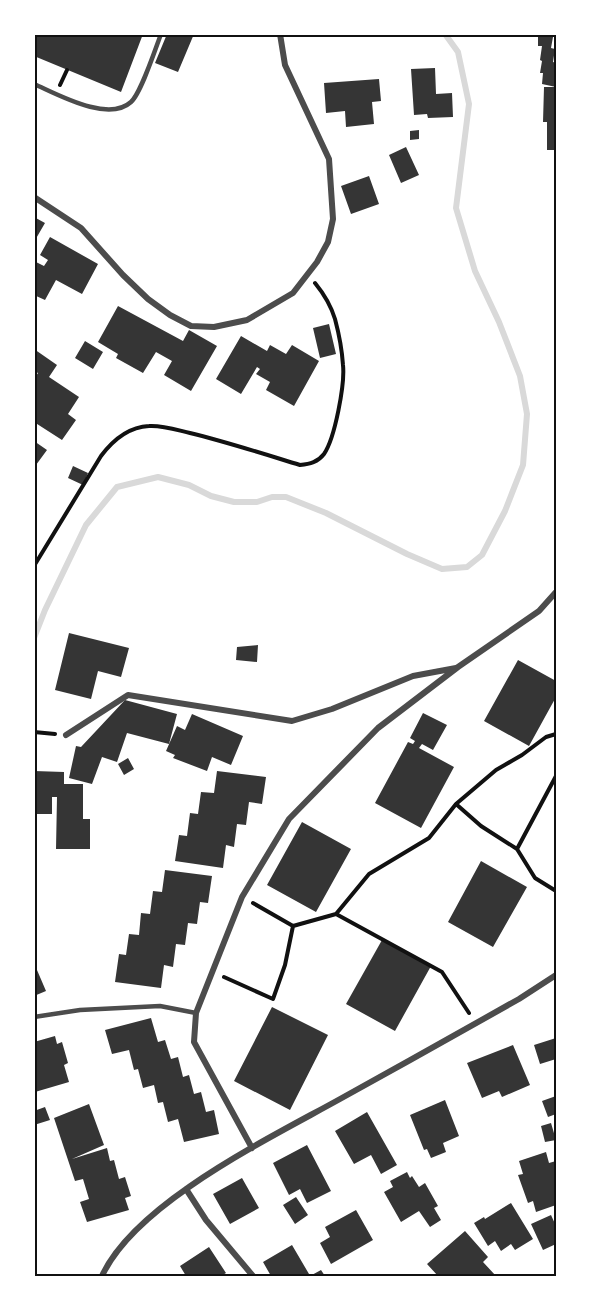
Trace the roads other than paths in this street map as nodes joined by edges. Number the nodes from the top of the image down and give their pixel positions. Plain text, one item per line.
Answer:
1 (161, 34) edge
2 (280, 34) edge
3 (34, 84) edge
4 (34, 197) edge
5 (556, 592) edge
6 (458, 667) junction
7 (66, 735) dead end
8 (556, 975) edge
9 (196, 1013) junction
10 (34, 1017) edge
11 (252, 1148) junction
12 (186, 1189) junction
13 (102, 1276) edge
14 (253, 1276) edge

1 - 3 lane
2 - 4 street
5 - 6 street
6 - 7 street
6 - 9 street
8 - 11 street
9 - 10 lane
9 - 11 street
11 - 12 street
12 - 13 street
12 - 14 street

